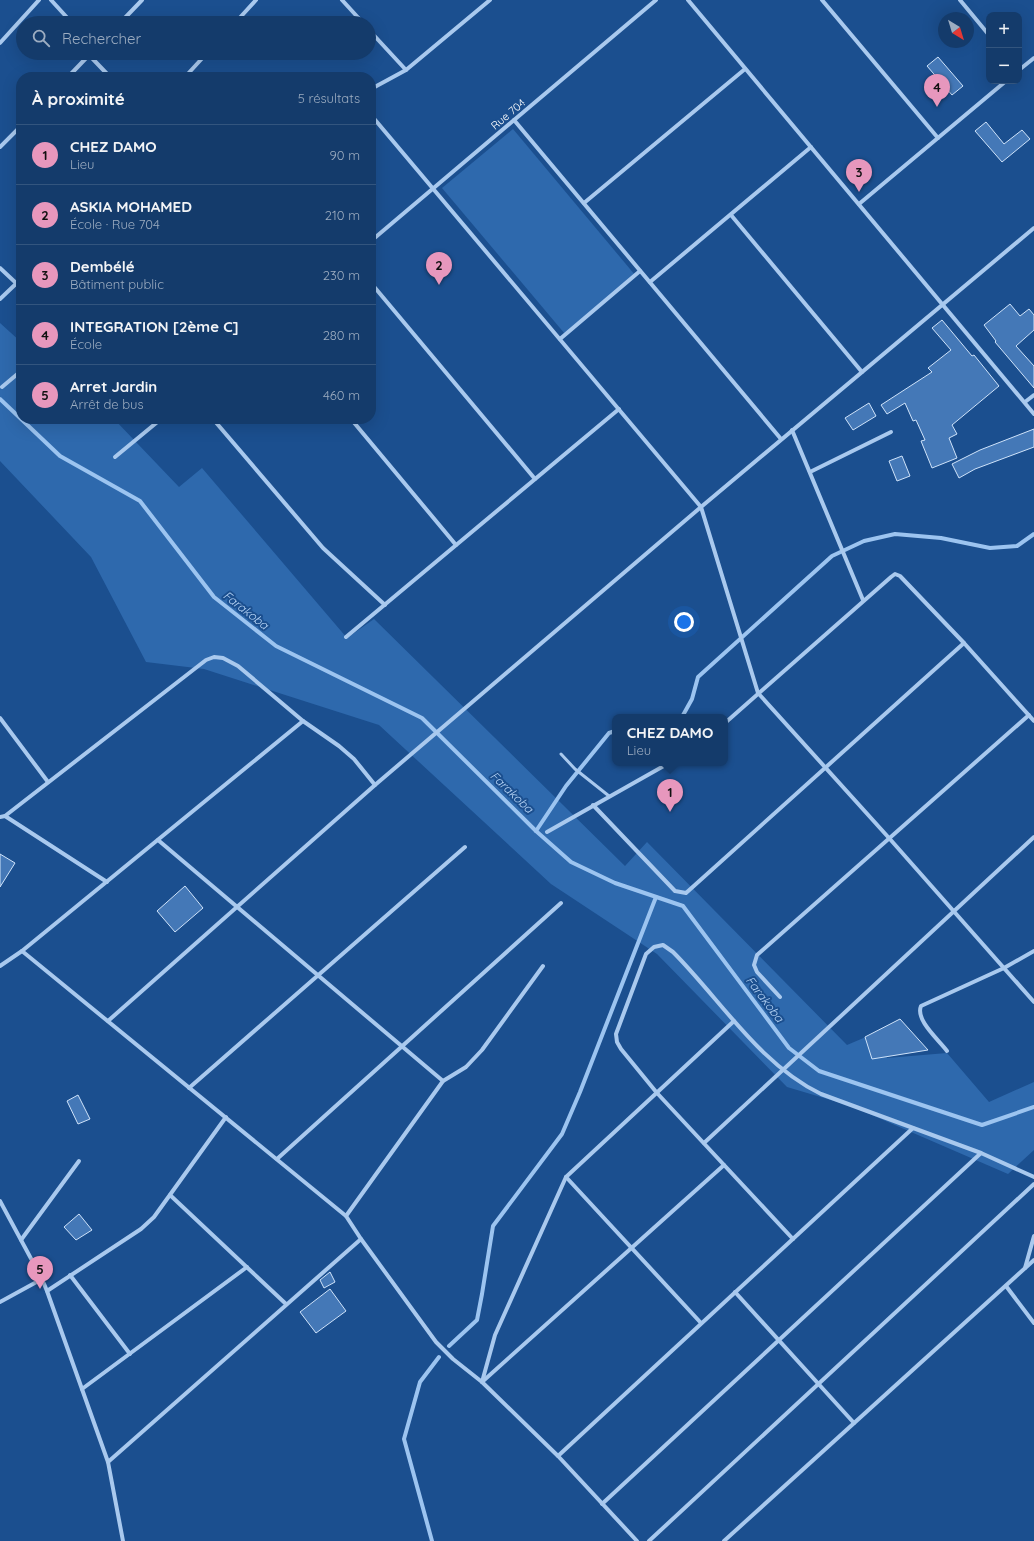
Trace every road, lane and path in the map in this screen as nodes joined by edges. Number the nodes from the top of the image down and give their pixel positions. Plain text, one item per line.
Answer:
1 (38, 0) edge
2 (51, 0) edge
3 (142, 0) edge
4 (256, 0) edge
5 (342, 0) edge
6 (656, 0) edge
7 (688, 0) edge
8 (822, 0) edge
9 (960, 0) edge
10 (487, 1) edge
11 (24, 16) edge
12 (66, 16) edge
13 (127, 16) edge
14 (241, 16) edge
15 (357, 16) edge
16 (16, 25) edge
17 (986, 31) edge
18 (376, 38) edge
19 (0, 43) edge
20 (1034, 58) edge
21 (84, 60) edge
22 (95, 60) edge
23 (201, 60) edge
24 (1022, 68) edge
25 (745, 69) junction
26 (406, 70) junction
27 (73, 72) edge
28 (106, 72) edge
29 (190, 72) edge
30 (1002, 84) edge
31 (376, 85) edge
32 (514, 120) junction
33 (376, 121) edge
34 (16, 131) edge
35 (938, 138) junction
36 (0, 147) edge
37 (811, 147) junction
38 (434, 188) junction
39 (584, 204) junction
40 (859, 204) junction
41 (731, 215) junction
42 (1034, 228) edge
43 (376, 237) edge
44 (0, 268) edge
45 (640, 271) junction
46 (650, 282) junction
47 (16, 283) joint
48 (376, 289) edge
49 (0, 300) edge
50 (943, 304) junction
51 (560, 339) junction
52 (862, 372) junction
53 (16, 375) edge
54 (2, 387) dead end
55 (1034, 394) edge
56 (1025, 402) junction
57 (619, 409) junction
58 (1034, 414) edge
59 (155, 424) edge
60 (217, 424) edge
61 (355, 424) edge
62 (792, 430) junction
63 (891, 432) dead end
64 (781, 439) junction
65 (115, 457) dead end
66 (810, 472) junction
67 (535, 479) junction
68 (701, 507) junction
69 (456, 545) junction
70 (863, 600) junction
71 (385, 604) junction
72 (346, 637) dead end
73 (964, 643) junction
74 (758, 693) junction
75 (1029, 715) junction
76 (0, 718) edge
77 (728, 720) edge
78 (1034, 720) edge
79 (303, 721) junction
80 (560, 754) dead end
81 (664, 766) edge
82 (826, 767) junction
83 (48, 782) junction
84 (375, 785) junction
85 (609, 796) junction
86 (594, 805) junction
87 (2, 816) edge
88 (547, 832) dead end
89 (1034, 837) edge
90 (889, 838) junction
91 (158, 840) junction
92 (465, 847) dead end
93 (107, 882) junction
94 (562, 903) dead end
95 (236, 907) junction
96 (953, 911) junction
97 (22, 951) junction
98 (1034, 952) edge
99 (0, 966) edge
100 (543, 966) dead end
101 (1004, 968) junction
102 (318, 976) junction
103 (780, 997) dead end
104 (1034, 1002) edge
105 (108, 1021) junction
106 (734, 1021) junction
107 (401, 1047) junction
108 (948, 1051) dead end
109 (783, 1070) junction
110 (443, 1081) junction
111 (189, 1088) junction
112 (657, 1093) junction
113 (226, 1117) junction
114 (912, 1128) junction
115 (704, 1143) junction
116 (981, 1153) junction
117 (277, 1159) junction
118 (79, 1161) dead end
119 (724, 1165) junction
120 (566, 1177) junction
121 (1034, 1177) edge
122 (1034, 1184) edge
123 (170, 1195) junction
124 (0, 1201) edge
125 (346, 1216) junction
126 (1034, 1236) edge
127 (361, 1239) junction
128 (792, 1239) junction
129 (21, 1240) junction
130 (631, 1248) junction
131 (1034, 1260) edge
132 (247, 1267) junction
133 (1025, 1268) junction
134 (70, 1275) junction
135 (42, 1279) junction
136 (1006, 1286) junction
137 (47, 1291) junction
138 (735, 1292) junction
139 (0, 1302) edge
140 (286, 1304) junction
141 (1034, 1322) edge
142 (701, 1323) junction
143 (779, 1340) junction
144 (130, 1354) junction
145 (482, 1382) junction
146 (818, 1384) junction
147 (82, 1389) junction
148 (854, 1423) junction
149 (558, 1456) junction
150 (108, 1462) junction
151 (602, 1504) junction
152 (123, 1541) edge
153 (637, 1541) edge
154 (649, 1541) edge
155 (724, 1541) edge

1 - 11 street
2 - 12 street
3 - 13 street
4 - 14 street
5 - 15 street
6 - 32 street, Rue 704
7 - 25 street
8 - 35 street
9 - 17 street
10 - 26 street
16 - 19 street
18 - 26 street
20 - 24 street
21 - 27 street
22 - 28 street
23 - 29 street
25 - 37 street
25 - 39 street
26 - 31 street
30 - 35 street
32 - 38 street, Rue 704
32 - 39 street
33 - 38 street
34 - 36 street
35 - 40 street
37 - 40 street
37 - 41 street
38 - 43 street, Rue 704
38 - 51 street
39 - 45 street
40 - 50 street
41 - 46 street
41 - 52 street
42 - 50 street
44 - 47 street
45 - 46 street
45 - 51 street
46 - 64 street
47 - 49 street
48 - 67 street
50 - 52 street
50 - 56 street
51 - 57 street
52 - 62 street
53 - 54 street
55 - 56 street
56 - 58 street
57 - 67 street
57 - 68 street
59 - 65 street
60 - 71 street
61 - 69 street
62 - 64 street
62 - 66 street
63 - 66 street
64 - 68 street
66 - 70 street
67 - 69 street
68 - 74 street
68 - 84 street
69 - 71 street
70 - 73 street
70 - 74 street
71 - 72 street
73 - 75 street
73 - 82 street
74 - 77 street
74 - 82 street
75 - 78 street
75 - 90 street
76 - 83 street
79 - 83 street
79 - 84 street
79 - 91 street
80 - 85 lane
81 - 85 street
82 - 86 street
82 - 90 street
83 - 87 street
84 - 95 street
85 - 86 street
86 - 88 street
87 - 93 street
89 - 96 street
90 - 96 street
90 - 103 street
91 - 93 street
91 - 95 street
92 - 102 street
93 - 97 street
94 - 107 street
95 - 102 street
95 - 105 street
96 - 101 street
96 - 109 street
97 - 99 street
97 - 105 street
98 - 101 street
100 - 110 street
101 - 104 street
101 - 108 street
102 - 107 street
102 - 111 street
105 - 111 street
106 - 109 street
106 - 112 street
106 - 112 street
107 - 110 street
107 - 117 street
109 - 114 street
109 - 115 street
110 - 125 street
111 - 113 street
112 - 115 street
112 - 120 street
113 - 117 street
113 - 123 street
114 - 116 street
114 - 128 street
115 - 119 street
116 - 121 street
116 - 143 street
117 - 125 street
118 - 129 street
119 - 128 street
119 - 130 street
120 - 130 street
120 - 145 street
122 - 146 street
123 - 132 street
123 - 134 street
124 - 129 street
125 - 127 street
126 - 133 street
127 - 140 street
127 - 145 street
128 - 138 street
129 - 135 street
130 - 142 street
130 - 145 street
131 - 133 street
132 - 140 street
132 - 144 street
133 - 136 street
134 - 137 street
134 - 144 street
135 - 137 street
135 - 139 street
136 - 141 street
136 - 148 street
137 - 147 street
138 - 142 street
138 - 143 street
140 - 150 street
142 - 149 street
143 - 146 street
143 - 151 street
144 - 147 street
145 - 149 street
146 - 148 street
146 - 154 street
147 - 150 street
148 - 155 street
149 - 151 street
150 - 152 street
151 - 153 street

